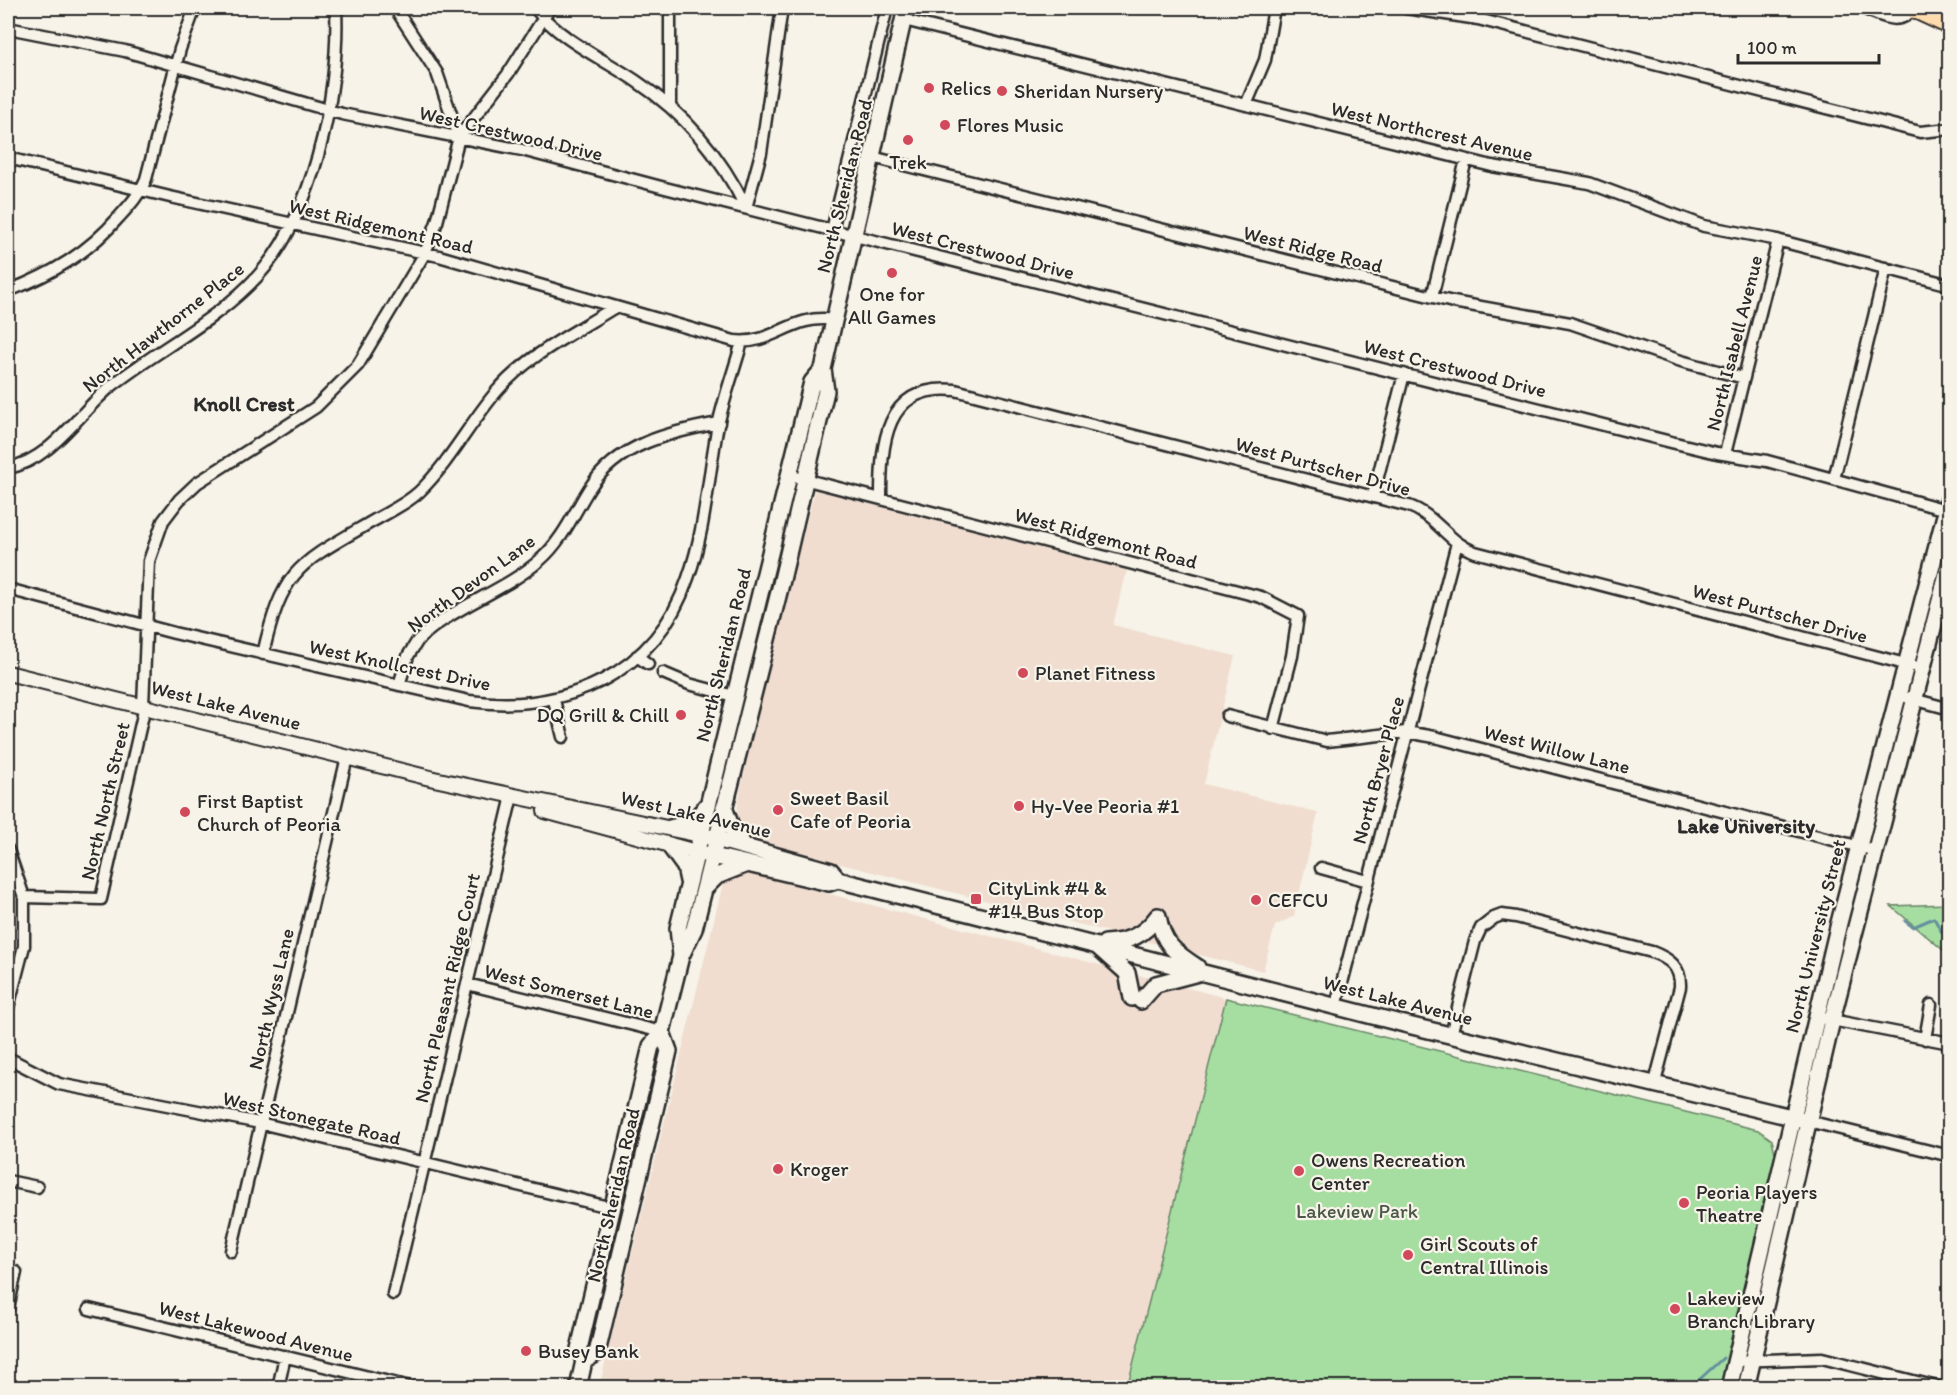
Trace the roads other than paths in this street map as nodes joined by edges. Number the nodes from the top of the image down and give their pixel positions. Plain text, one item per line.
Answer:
1 (195, 8) edge
2 (336, 8) edge
3 (395, 8) edge
4 (535, 8) edge
5 (550, 8) edge
6 (670, 8) edge
7 (782, 8) edge
8 (886, 8) edge
9 (1269, 8) edge
10 (1274, 8) edge
11 (1406, 8) edge
12 (1862, 8) edge
13 (1913, 8) edge
14 (1922, 8) edge
15 (909, 14) edge
16 (544, 18) junction
17 (1950, 20) edge
18 (1271, 25) junction
19 (1950, 25) edge
20 (8, 28) edge
21 (176, 64) junction
22 (1246, 105) junction
23 (670, 107) junction
24 (327, 110) junction
25 (1950, 129) edge
26 (459, 137) junction
27 (872, 157) junction
28 (8, 158) edge
29 (1466, 160) junction
30 (141, 190) junction
31 (746, 208) junction
32 (293, 224) junction
33 (832, 230) junction
34 (853, 235) junction
35 (1778, 240) junction
36 (425, 253) junction
37 (1886, 268) junction
38 (1950, 285) edge
39 (8, 291) edge
40 (1432, 297) junction
41 (615, 307) junction
42 (834, 320) junction
43 (742, 342) junction
44 (823, 369) junction
45 (1404, 374) junction
46 (1744, 378) junction
47 (719, 423) junction
48 (1725, 454) junction
49 (8, 468) edge
50 (788, 475) junction
51 (806, 479) junction
52 (1834, 479) junction
53 (1373, 496) junction
54 (881, 498) junction
55 (1948, 506) edge
56 (778, 515) junction
57 (1457, 543) junction
58 (1950, 562) edge
59 (782, 580) junction
60 (8, 589) edge
61 (147, 627) junction
62 (748, 640) junction
63 (263, 654) junction
64 (637, 656) junction
65 (648, 664) dead end
66 (1906, 664) junction
67 (1923, 669) junction
68 (8, 673) edge
69 (663, 673) dead end
70 (399, 685) junction
71 (1898, 695) junction
72 (734, 696) junction
73 (554, 700) junction
74 (1915, 700) junction
75 (144, 706) junction
76 (1950, 709) edge
77 (1227, 716) dead end
78 (1273, 729) junction
79 (1406, 732) junction
80 (563, 737) dead end
81 (741, 741) junction
82 (347, 757) junction
83 (512, 799) junction
84 (708, 803) junction
85 (724, 807) junction
86 (670, 828) junction
87 (700, 835) junction
88 (716, 839) junction
89 (669, 845) junction
90 (744, 846) junction
91 (1858, 846) junction
92 (8, 850) edge
93 (1876, 850) junction
94 (696, 852) junction
95 (712, 857) junction
96 (747, 864) junction
97 (1321, 868) dead end
98 (838, 880) junction
99 (1368, 881) junction
100 (689, 883) junction
101 (704, 889) junction
102 (24, 897) junction
103 (1094, 944) junction
104 (681, 956) junction
105 (1204, 972) junction
106 (466, 984) junction
107 (1931, 1005) dead end
108 (1336, 1006) junction
109 (8, 1008) edge
110 (1816, 1017) junction
111 (1832, 1020) junction
112 (662, 1032) junction
113 (1451, 1035) junction
114 (1925, 1039) junction
115 (1950, 1043) edge
116 (8, 1058) edge
117 (1654, 1086) junction
118 (1792, 1118) junction
119 (260, 1122) junction
120 (1808, 1122) junction
121 (1950, 1156) edge
122 (424, 1163) junction
123 (622, 1167) junction
124 (8, 1181) edge
125 (37, 1188) dead end
126 (613, 1208) junction
127 (629, 1215) junction
128 (603, 1247) junction
129 (231, 1251) dead end
130 (16, 1272) dead end
131 (393, 1294) dead end
132 (8, 1308) edge
133 (89, 1309) dead end
134 (285, 1356) junction
135 (1753, 1360) junction
136 (584, 1361) junction
137 (1735, 1361) junction
138 (407, 1387) edge
139 (278, 1388) edge
140 (578, 1388) edge
141 (1729, 1388) edge
142 (1746, 1388) edge
143 (1941, 1388) edge

1 - 21 street
2 - 24 street, North Hawthorne Place
3 - 26 street
4 - 16 street
5 - 16 street
6 - 23 street
7 - 31 street
8 - 33 street
9 - 18 street
10 - 18 street
11 - 25 street
12 - 13 street
13 - 19 highway
14 - 17 highway
15 - 22 street, West Northcrest Avenue
15 - 27 main road, North Sheridan Road
16 - 23 street
16 - 26 street
18 - 22 street
20 - 21 street, West Crestwood Drive
21 - 24 street, West Crestwood Drive
21 - 30 street
22 - 29 street, West Northcrest Avenue
23 - 31 street
24 - 26 street, West Crestwood Drive
24 - 32 street, North Hawthorne Place
26 - 31 street, West Crestwood Drive
26 - 36 street
27 - 34 main road, North Sheridan Road
27 - 40 street, West Ridge Road
28 - 30 street, West Ridgemont Road
29 - 35 street, West Northcrest Avenue
29 - 40 street
30 - 32 street, West Ridgemont Road
30 - 39 street
31 - 33 street, West Crestwood Drive
32 - 36 street, West Ridgemont Road
32 - 49 street, North Hawthorne Place
33 - 34 street, West Crestwood Drive
34 - 42 main road, North Sheridan Road
34 - 45 street, West Crestwood Drive
35 - 37 street, West Northcrest Avenue
35 - 46 street, North Isabell Avenue
36 - 41 street, West Ridgemont Road
36 - 61 street
37 - 38 street, West Northcrest Avenue
37 - 52 street
40 - 46 street, West Ridge Road
41 - 43 street, West Ridgemont Road
41 - 63 street
42 - 43 street
42 - 44 main road, North Sheridan Road
43 - 47 street, West Knollcrest Drive
44 - 50 main road, North Sheridan Road
44 - 51 main road, North Sheridan Road
45 - 48 street, West Crestwood Drive
45 - 53 street
46 - 48 street, North Isabell Avenue
47 - 64 street, West Knollcrest Drive
47 - 70 street, North Devon Lane
48 - 52 street, West Crestwood Drive
50 - 51 street, West Ridgemont Road
50 - 56 main road, North Sheridan Road
51 - 54 street, West Ridgemont Road
51 - 59 main road, North Sheridan Road
52 - 55 street, West Crestwood Drive
53 - 54 street, West Purtscher Drive
53 - 57 street, West Purtscher Drive
54 - 78 street, West Ridgemont Road
55 - 66 main road, North University Street
56 - 59 main road
56 - 62 main road, North Sheridan Road
57 - 66 street, West Purtscher Drive
57 - 79 street, North Bryer Place
58 - 67 main road, North University Street
59 - 62 main road
59 - 81 main road, North Sheridan Road
60 - 61 street, West Knollcrest Drive
61 - 63 street, West Knollcrest Drive
61 - 75 street
62 - 72 main road, North Sheridan Road
63 - 70 street, West Knollcrest Drive
64 - 65 street
64 - 73 street, West Knollcrest Drive
66 - 67 street, West Purtscher Drive
66 - 71 main road, North University Street
67 - 74 main road, North University Street
68 - 75 street, West Lake Avenue
69 - 72 street
70 - 73 street, West Knollcrest Drive
71 - 74 street
71 - 91 main road, North University Street
72 - 81 main road
72 - 84 main road, North Sheridan Road
73 - 80 street
74 - 76 street
74 - 93 main road, North University Street
75 - 82 street, West Lake Avenue
75 - 102 street, North North Street
77 - 78 street, West Willow Lane
78 - 79 street, West Willow Lane
79 - 91 street, West Willow Lane
79 - 99 street, North Bryer Place
81 - 85 main road, North Sheridan Road
82 - 83 street, West Lake Avenue
82 - 119 street, North Wyss Lane
83 - 86 street, West Lake Avenue
83 - 89 street, West Lake Avenue
83 - 106 street, North Pleasant Ridge Court
84 - 86 main road
84 - 87 main road, North Sheridan Road
85 - 88 main road, North Sheridan Road
85 - 90 main road
86 - 87 street, West Lake Avenue
87 - 88 main road, West Lake Avenue
87 - 94 main road, North Sheridan Road
88 - 90 main road, West Lake Avenue
88 - 95 main road, North Sheridan Road
89 - 94 street, West Lake Avenue
89 - 100 main road
90 - 98 main road, West Lake Avenue
91 - 93 street, West Willow Lane
91 - 110 main road, North University Street
92 - 102 street
93 - 111 main road, North University Street
94 - 95 main road, West Lake Avenue
94 - 100 main road, North Sheridan Road
95 - 96 main road, West Lake Avenue
95 - 101 main road, North Sheridan Road
96 - 98 main road, West Lake Avenue
96 - 101 main road
97 - 99 street
98 - 103 main road, West Lake Avenue
99 - 108 street, North Bryer Place
100 - 104 main road, North Sheridan Road
101 - 104 main road, North Sheridan Road
102 - 109 street
103 - 105 main road, West Lake Avenue
103 - 105 main road
103 - 105 main road
104 - 112 main road, North Sheridan Road
105 - 108 main road, West Lake Avenue
106 - 112 street, West Somerset Lane
106 - 122 street, North Pleasant Ridge Court
107 - 114 street
108 - 113 main road, West Lake Avenue
110 - 111 street
110 - 118 main road, North University Street
111 - 114 street
111 - 120 main road, North University Street
112 - 123 main road, North Sheridan Road
112 - 127 main road, North Sheridan Road
113 - 117 main road, West Lake Avenue
113 - 117 street
114 - 115 street
116 - 119 street, West Stonegate Road
117 - 118 main road, West Lake Avenue
118 - 120 main road, West Lake Avenue
118 - 137 main road, North University Street
119 - 122 street, West Stonegate Road
119 - 129 street, North Wyss Lane
120 - 121 street, West Lake Avenue
120 - 135 main road, North University Street
122 - 126 street, West Stonegate Road
122 - 131 street, North Pleasant Ridge Court
123 - 126 main road, North Sheridan Road
123 - 127 main road
124 - 125 street
126 - 128 main road, North Sheridan Road
127 - 128 main road
127 - 136 main road, North Sheridan Road
128 - 136 main road, North Sheridan Road
130 - 132 street
133 - 134 street, West Lakewood Avenue
134 - 138 street, West Lakewood Avenue
134 - 139 street
135 - 137 street
135 - 142 main road, North University Street
135 - 143 street
136 - 140 main road, North Sheridan Road
137 - 141 main road, North University Street

